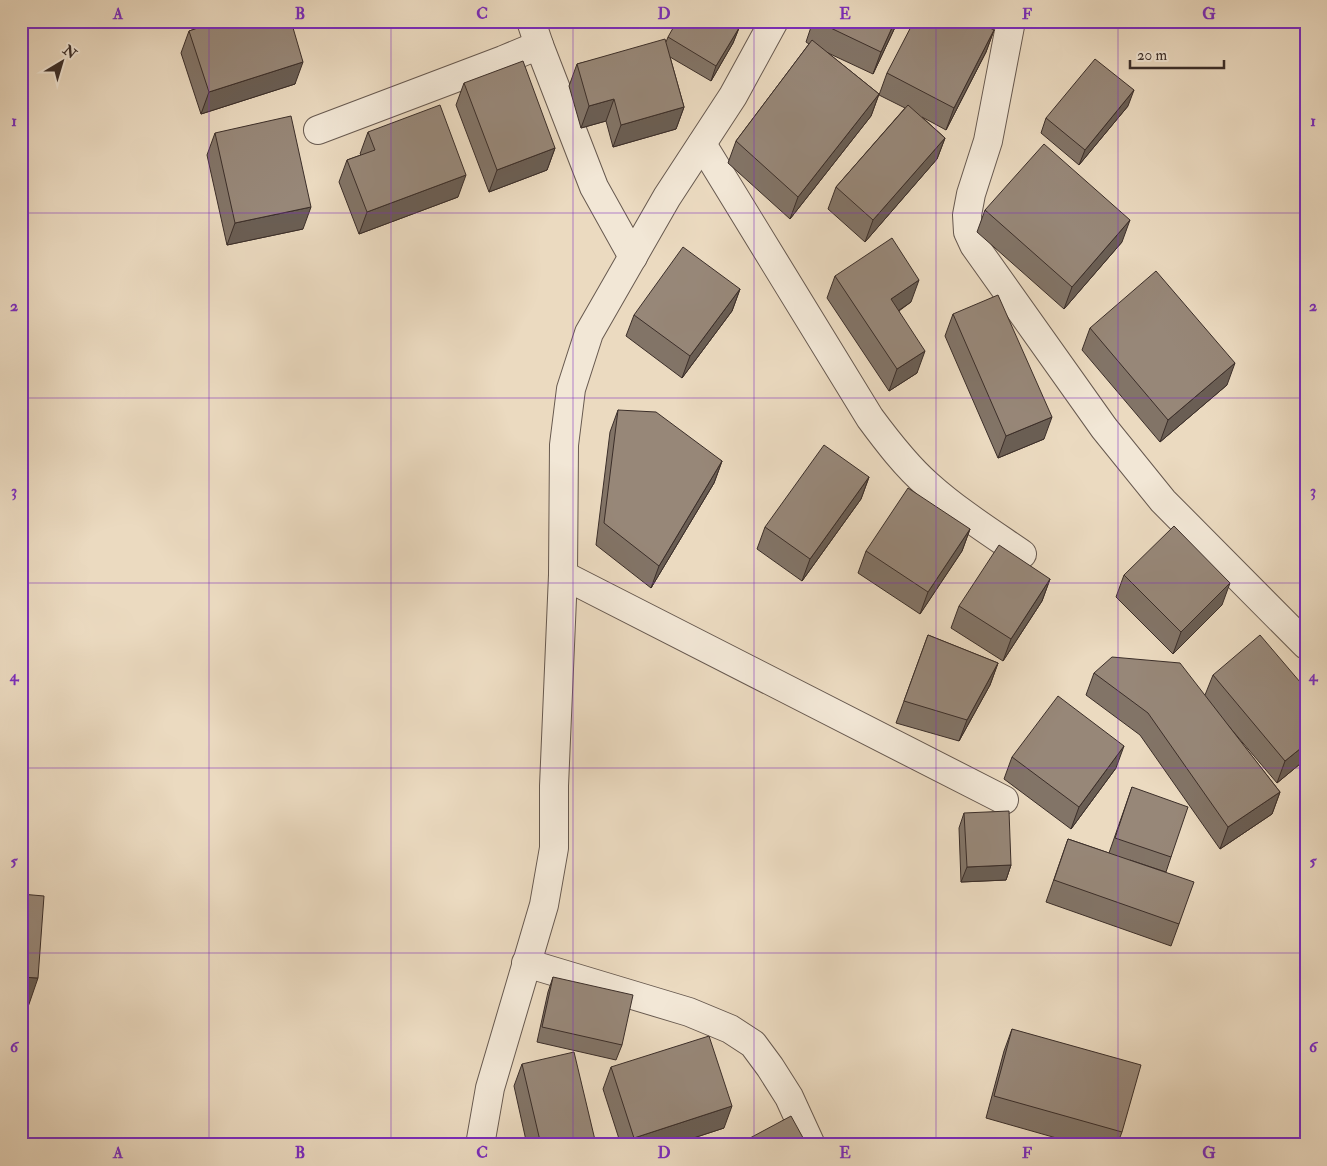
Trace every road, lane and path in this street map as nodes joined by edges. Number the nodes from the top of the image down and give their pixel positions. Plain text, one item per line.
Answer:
1 (774, 21) edge
2 (1011, 21) edge
3 (535, 33) edge
4 (318, 130) dead end
5 (702, 144) junction
6 (633, 257) junction
7 (1022, 554) dead end
8 (563, 575) junction
9 (1306, 645) edge
10 (1004, 800) dead end
11 (526, 963) junction
12 (480, 1145) edge
13 (811, 1145) edge

1 - 5 street
2 - 9 street
3 - 4 street
3 - 6 street
5 - 6 street
5 - 7 street
6 - 8 street
8 - 10 street
8 - 11 street
11 - 12 street
11 - 13 street

